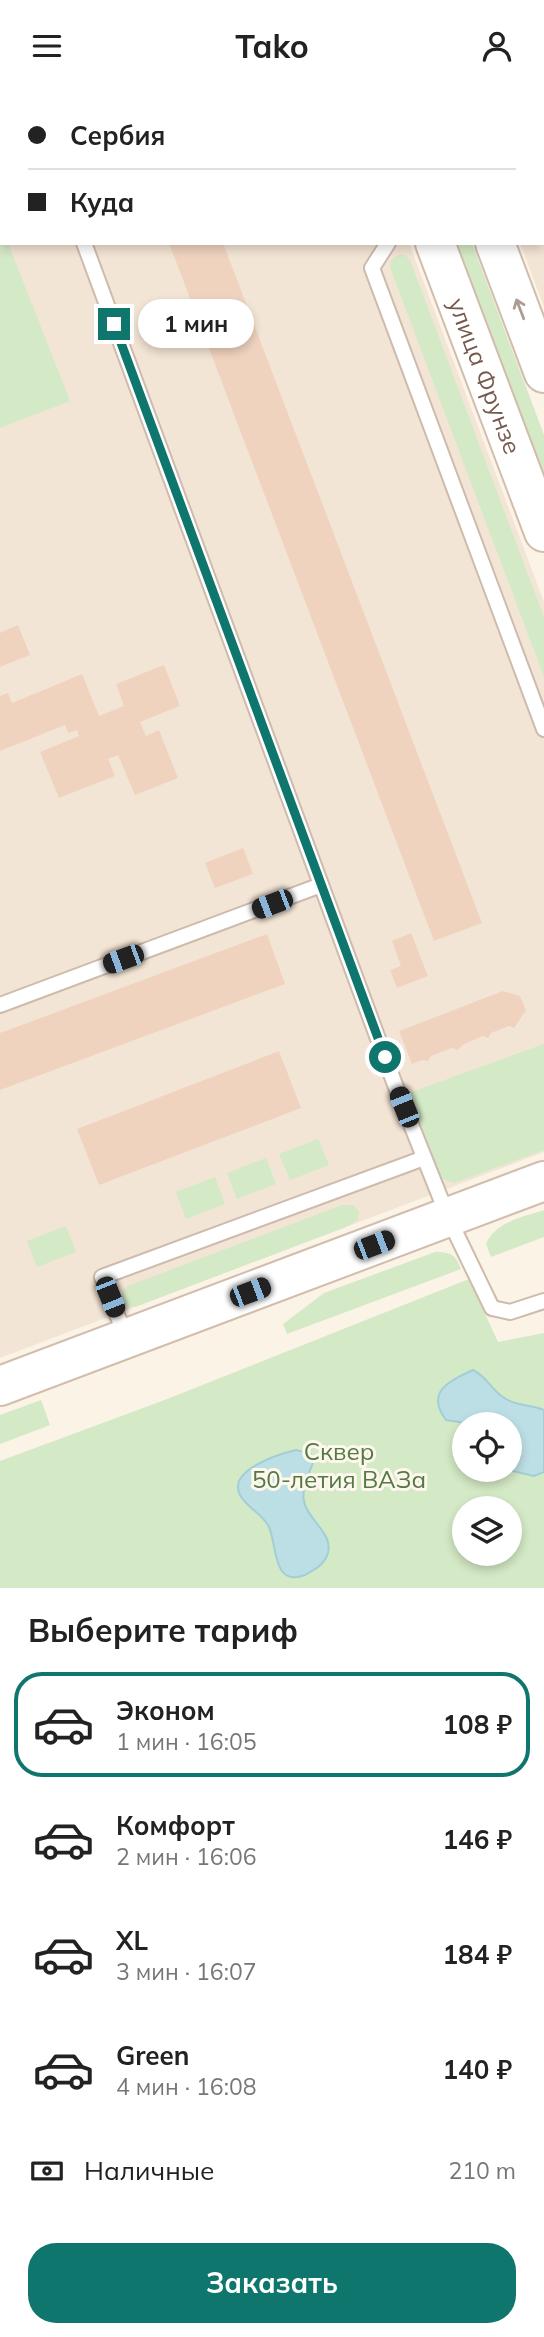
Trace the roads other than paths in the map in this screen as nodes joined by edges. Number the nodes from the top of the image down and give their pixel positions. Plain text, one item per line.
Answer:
1 (85, 245) edge
2 (387, 245) edge
3 (436, 245) edge
4 (496, 245) edge
5 (544, 373) edge
6 (541, 515) edge
7 (544, 729) edge
8 (321, 885) junction
9 (0, 1005) edge
10 (424, 1158) junction
11 (544, 1181) edge
12 (448, 1217) junction
13 (544, 1301) edge
14 (127, 1339) junction
15 (0, 1386) edge

1 - 8 lane
2 - 7 lane
3 - 6 main road, улица Фрунзе
5 -> 4 main road
8 - 9 lane
8 - 10 lane
10 - 12 lane
10 - 14 lane
11 - 12 main road
12 - 13 lane
12 - 14 main road
14 - 15 main road

